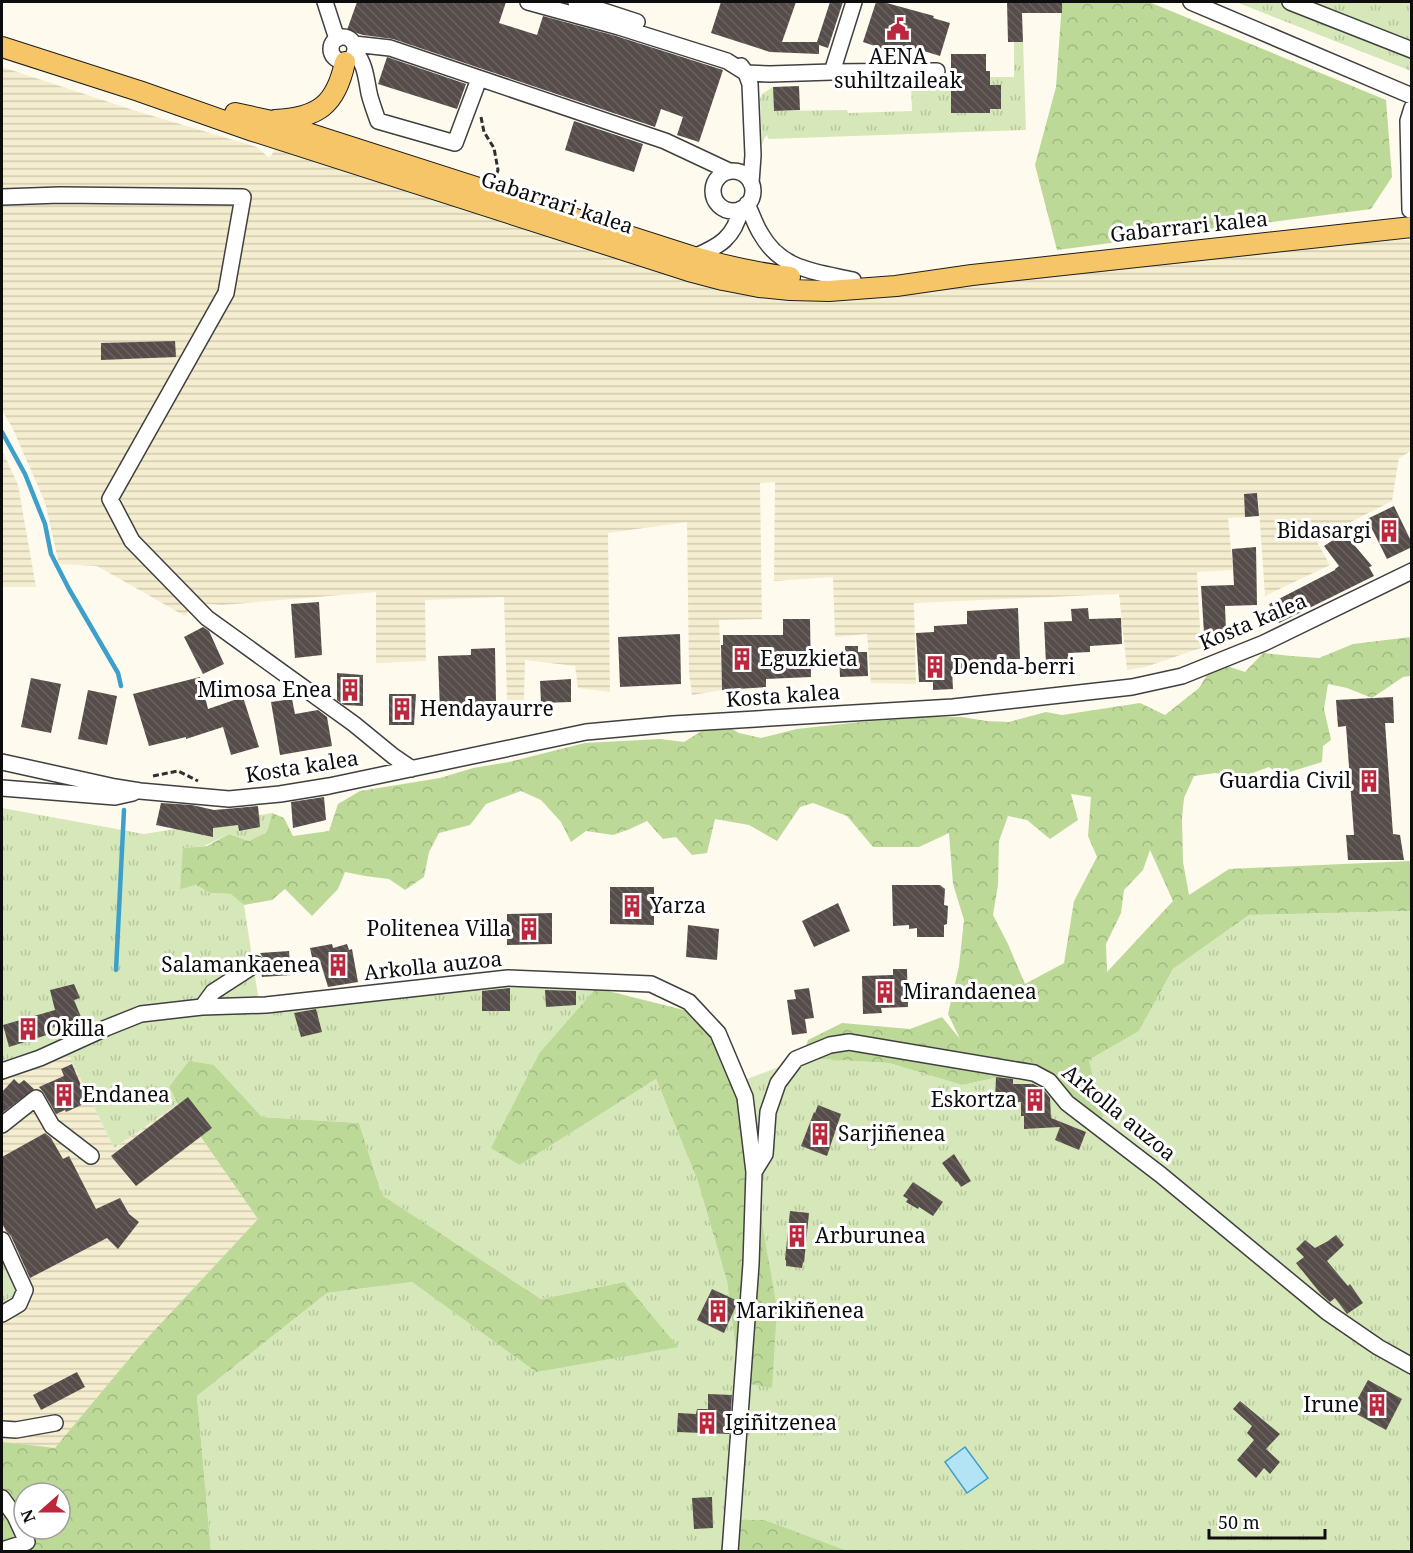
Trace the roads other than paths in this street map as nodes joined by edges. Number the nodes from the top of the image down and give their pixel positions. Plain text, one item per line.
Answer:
1 (325, 2) edge
2 (528, 2) edge
3 (576, 2) edge
4 (854, 2) edge
5 (1191, 2) edge
6 (1290, 2) edge
7 (337, 39) junction
8 (2, 47) edge
9 (1412, 50) edge
10 (351, 52) junction
11 (937, 71) dead end
12 (832, 72) junction
13 (746, 73) junction
14 (479, 79) junction
15 (139, 91) junction
16 (1412, 96) edge
17 (1412, 108) edge
18 (267, 120) junction
19 (729, 171) junction
20 (751, 183) junction
21 (2, 197) edge
22 (744, 207) junction
23 (1411, 218) edge
24 (607, 244) junction
25 (694, 256) junction
26 (972, 275) junction
27 (853, 280) junction
28 (1412, 571) edge
29 (2, 762) edge
30 (412, 769) junction
31 (2, 788) edge
32 (140, 790) junction
33 (256, 964) dead end
34 (202, 1007) junction
35 (2, 1071) edge
36 (2, 1125) edge
37 (91, 1156) dead end
38 (754, 1172) junction
39 (2, 1240) edge
40 (2, 1314) edge
41 (1412, 1366) edge
42 (55, 1423) dead end
43 (2, 1430) edge
44 (2, 1498) edge
45 (31, 1547) edge
46 (2, 1550) edge
47 (730, 1551) edge

1 - 7 street
2 - 13 street
3 - 13 street
4 - 12 street
5 - 16 street
6 - 9 street
7 - 10 street
7 - 10 street
8 - 15 main road, Gabarrari kalea
10 - 14 street
10 - 14 street
10 - 18 main road
11 - 12 street
12 - 13 street
13 - 20 street
14 - 19 street
15 - 18 main road, Gabarrari kalea
15 - 24 main road, Gabarrari kalea
17 - 23 street, Gabarrari kalea
18 - 25 main road, Gabarrari kalea
19 - 20 street
19 - 22 street
20 - 22 street
21 - 30 street
22 - 25 street
22 - 27 street, Gabarrari kalea
23 - 26 main road, Gabarrari kalea
24 - 25 main road
24 - 26 main road, Gabarrari kalea
25 - 27 main road, Gabarrari kalea
26 - 27 main road, Gabarrari kalea
28 - 30 street, Kosta kalea
29 - 32 street, Kosta kalea
30 - 32 street, Kosta kalea
31 - 32 street
33 - 34 street
34 - 35 street, Arkolla auzoa
34 - 38 street, Arkolla auzoa
36 - 37 street
38 - 41 street, Arkolla auzoa
38 - 47 street, Arkolla auzoa
39 - 40 street
42 - 43 street
44 - 45 street
45 - 46 street

